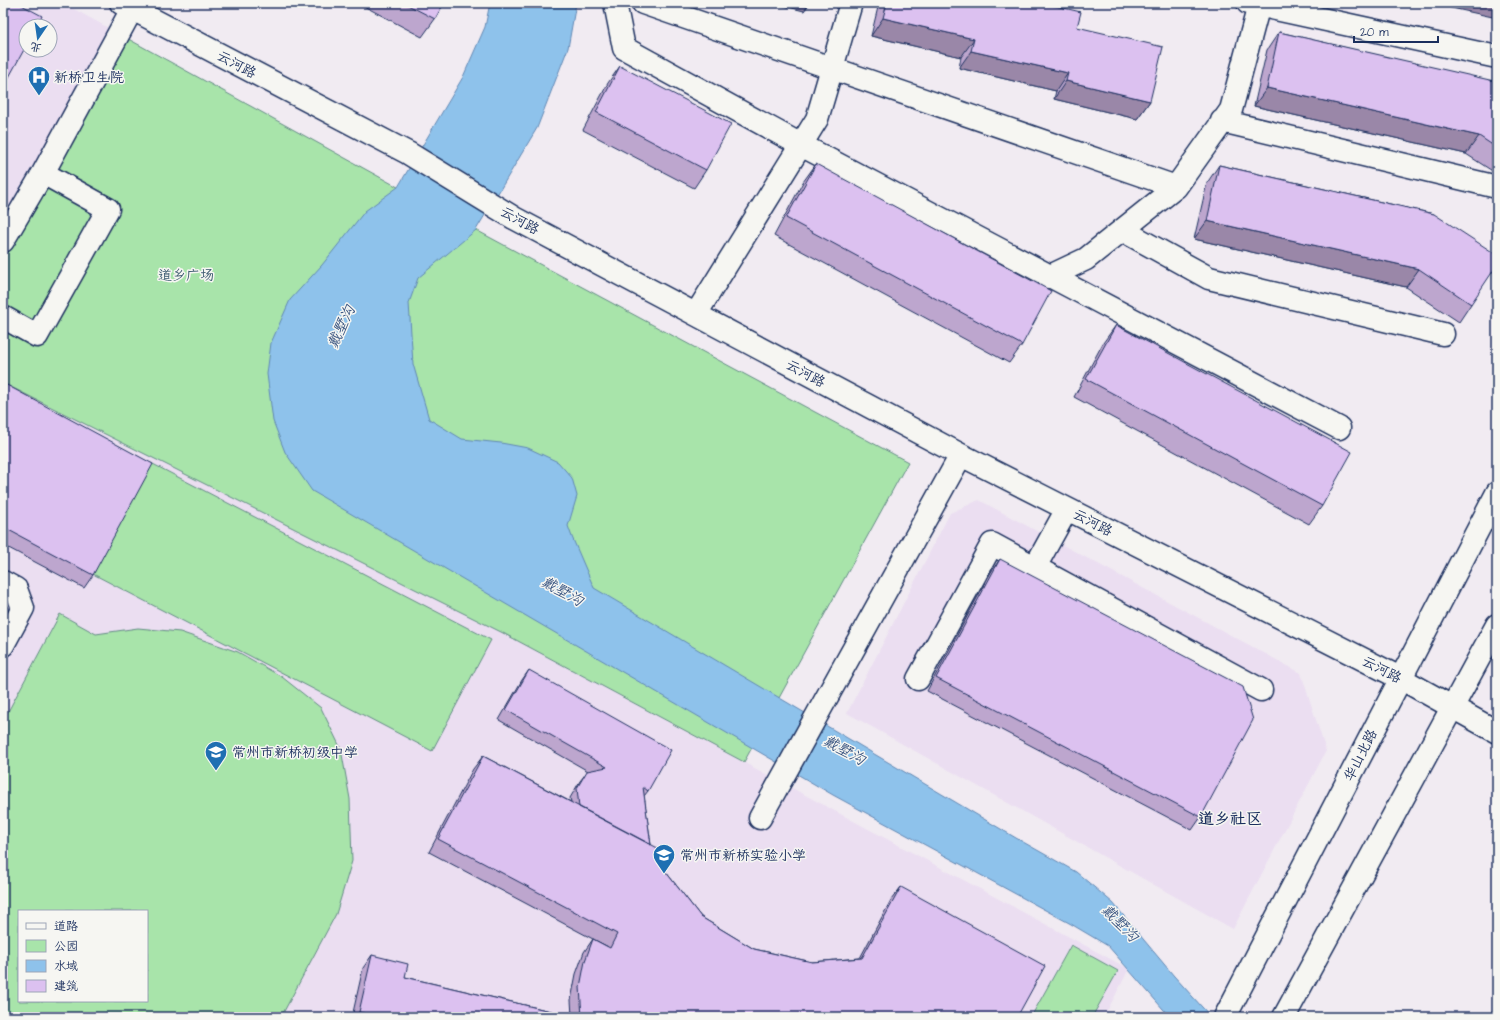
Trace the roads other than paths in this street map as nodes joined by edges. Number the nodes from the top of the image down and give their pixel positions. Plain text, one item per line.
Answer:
1 (615, 3) edge
2 (644, 3) edge
3 (851, 3) edge
4 (1254, 4) edge
5 (126, 6) edge
6 (1296, 8) edge
7 (1497, 57) edge
8 (832, 69) junction
9 (1222, 121) junction
10 (801, 145) junction
11 (43, 173) junction
12 (1176, 187) junction
13 (1497, 187) edge
14 (1122, 230) junction
15 (3, 241) edge
16 (1048, 277) junction
17 (696, 314) junction
18 (3, 317) edge
19 (1443, 334) dead end
20 (1339, 428) dead end
21 (961, 455) junction
22 (1497, 493) edge
23 (1067, 509) junction
24 (1035, 567) junction
25 (3, 582) edge
26 (1497, 625) edge
27 (3, 645) edge
28 (1400, 678) junction
29 (918, 679) dead end
30 (1261, 690) dead end
31 (1452, 707) junction
32 (1497, 732) edge
33 (760, 818) dead end
34 (1228, 1011) edge
35 (1284, 1017) edge

1 - 10 street
2 - 8 street
3 - 8 street
4 - 6 street
4 - 9 street
5 - 11 street
5 - 17 street, 云河路
6 - 7 street
8 - 10 street
8 - 12 street
9 - 12 street
9 - 13 street
10 - 16 street
10 - 17 street
11 - 15 street
11 - 18 street
12 - 14 street
14 - 16 street
14 - 19 street
16 - 20 street
17 - 21 street, 云河路
21 - 23 street, 云河路
21 - 33 street
22 - 28 street, 华山北路
23 - 24 street
23 - 28 street, 云河路
24 - 29 street
24 - 30 street
25 - 27 street
26 - 31 street
28 - 31 street, 云河路
28 - 34 street, 华山北路
31 - 32 street, 云河路
31 - 35 street

